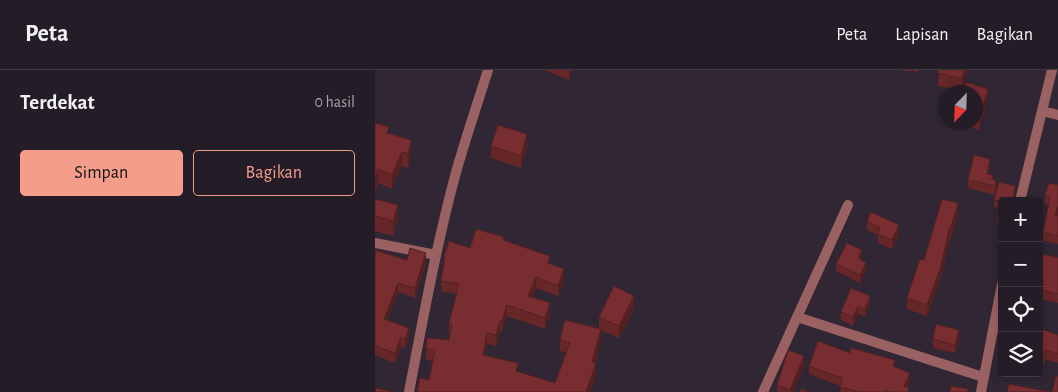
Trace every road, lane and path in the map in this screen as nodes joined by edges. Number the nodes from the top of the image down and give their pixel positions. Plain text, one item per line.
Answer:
1 (488, 70) edge
2 (1052, 70) edge
3 (1042, 111) junction
4 (1058, 114) edge
5 (1021, 197) edge
6 (848, 205) dead end
7 (375, 243) edge
8 (436, 255) junction
9 (1001, 287) edge
10 (797, 317) junction
11 (983, 377) junction
12 (409, 392) edge
13 (763, 392) edge
14 (981, 392) edge

1 - 8 street
2 - 3 street
3 - 4 street
3 - 5 street
6 - 10 street
7 - 8 street
8 - 12 street
9 - 11 street
10 - 11 street
10 - 13 street
11 - 14 street

